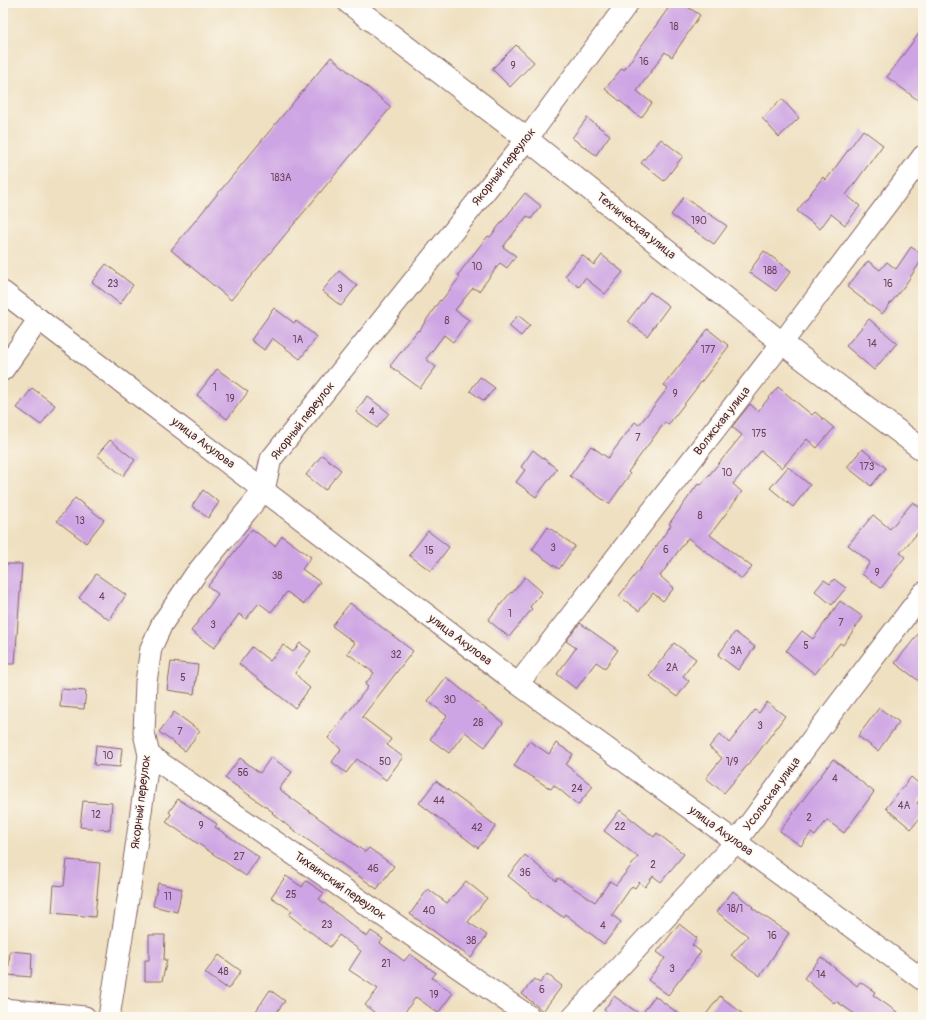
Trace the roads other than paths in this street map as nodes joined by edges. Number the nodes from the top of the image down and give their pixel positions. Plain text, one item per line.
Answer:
1 (349, 3) edge
2 (628, 3) edge
3 (527, 139) junction
4 (923, 156) edge
5 (3, 292) edge
6 (39, 319) junction
7 (782, 343) junction
8 (3, 370) edge
9 (923, 450) edge
10 (264, 490) junction
11 (923, 593) edge
12 (518, 684) junction
13 (149, 755) junction
14 (736, 842) junction
15 (923, 980) edge
16 (3, 1009) edge
17 (85, 1017) edge
18 (109, 1017) edge
19 (530, 1017) edge
20 (573, 1017) edge

1 - 3 street, Техническая улица
2 - 3 street, Якорный переулок
3 - 7 street, Техническая улица
3 - 10 street, Якорный переулок
4 - 7 street, Волжская улица
5 - 6 street, улица Акулова
6 - 8 street
6 - 10 street, улица Акулова
7 - 9 street, Техническая улица
7 - 12 street, Волжская улица
10 - 12 street, улица Акулова
10 - 13 street, Якорный переулок
11 - 14 street, Усольская улица
12 - 14 street, улица Акулова
13 - 18 street, Якорный переулок
13 - 19 street, Тихвинский переулок
14 - 15 street, улица Акулова
14 - 20 street, Усольская улица
16 - 17 street

